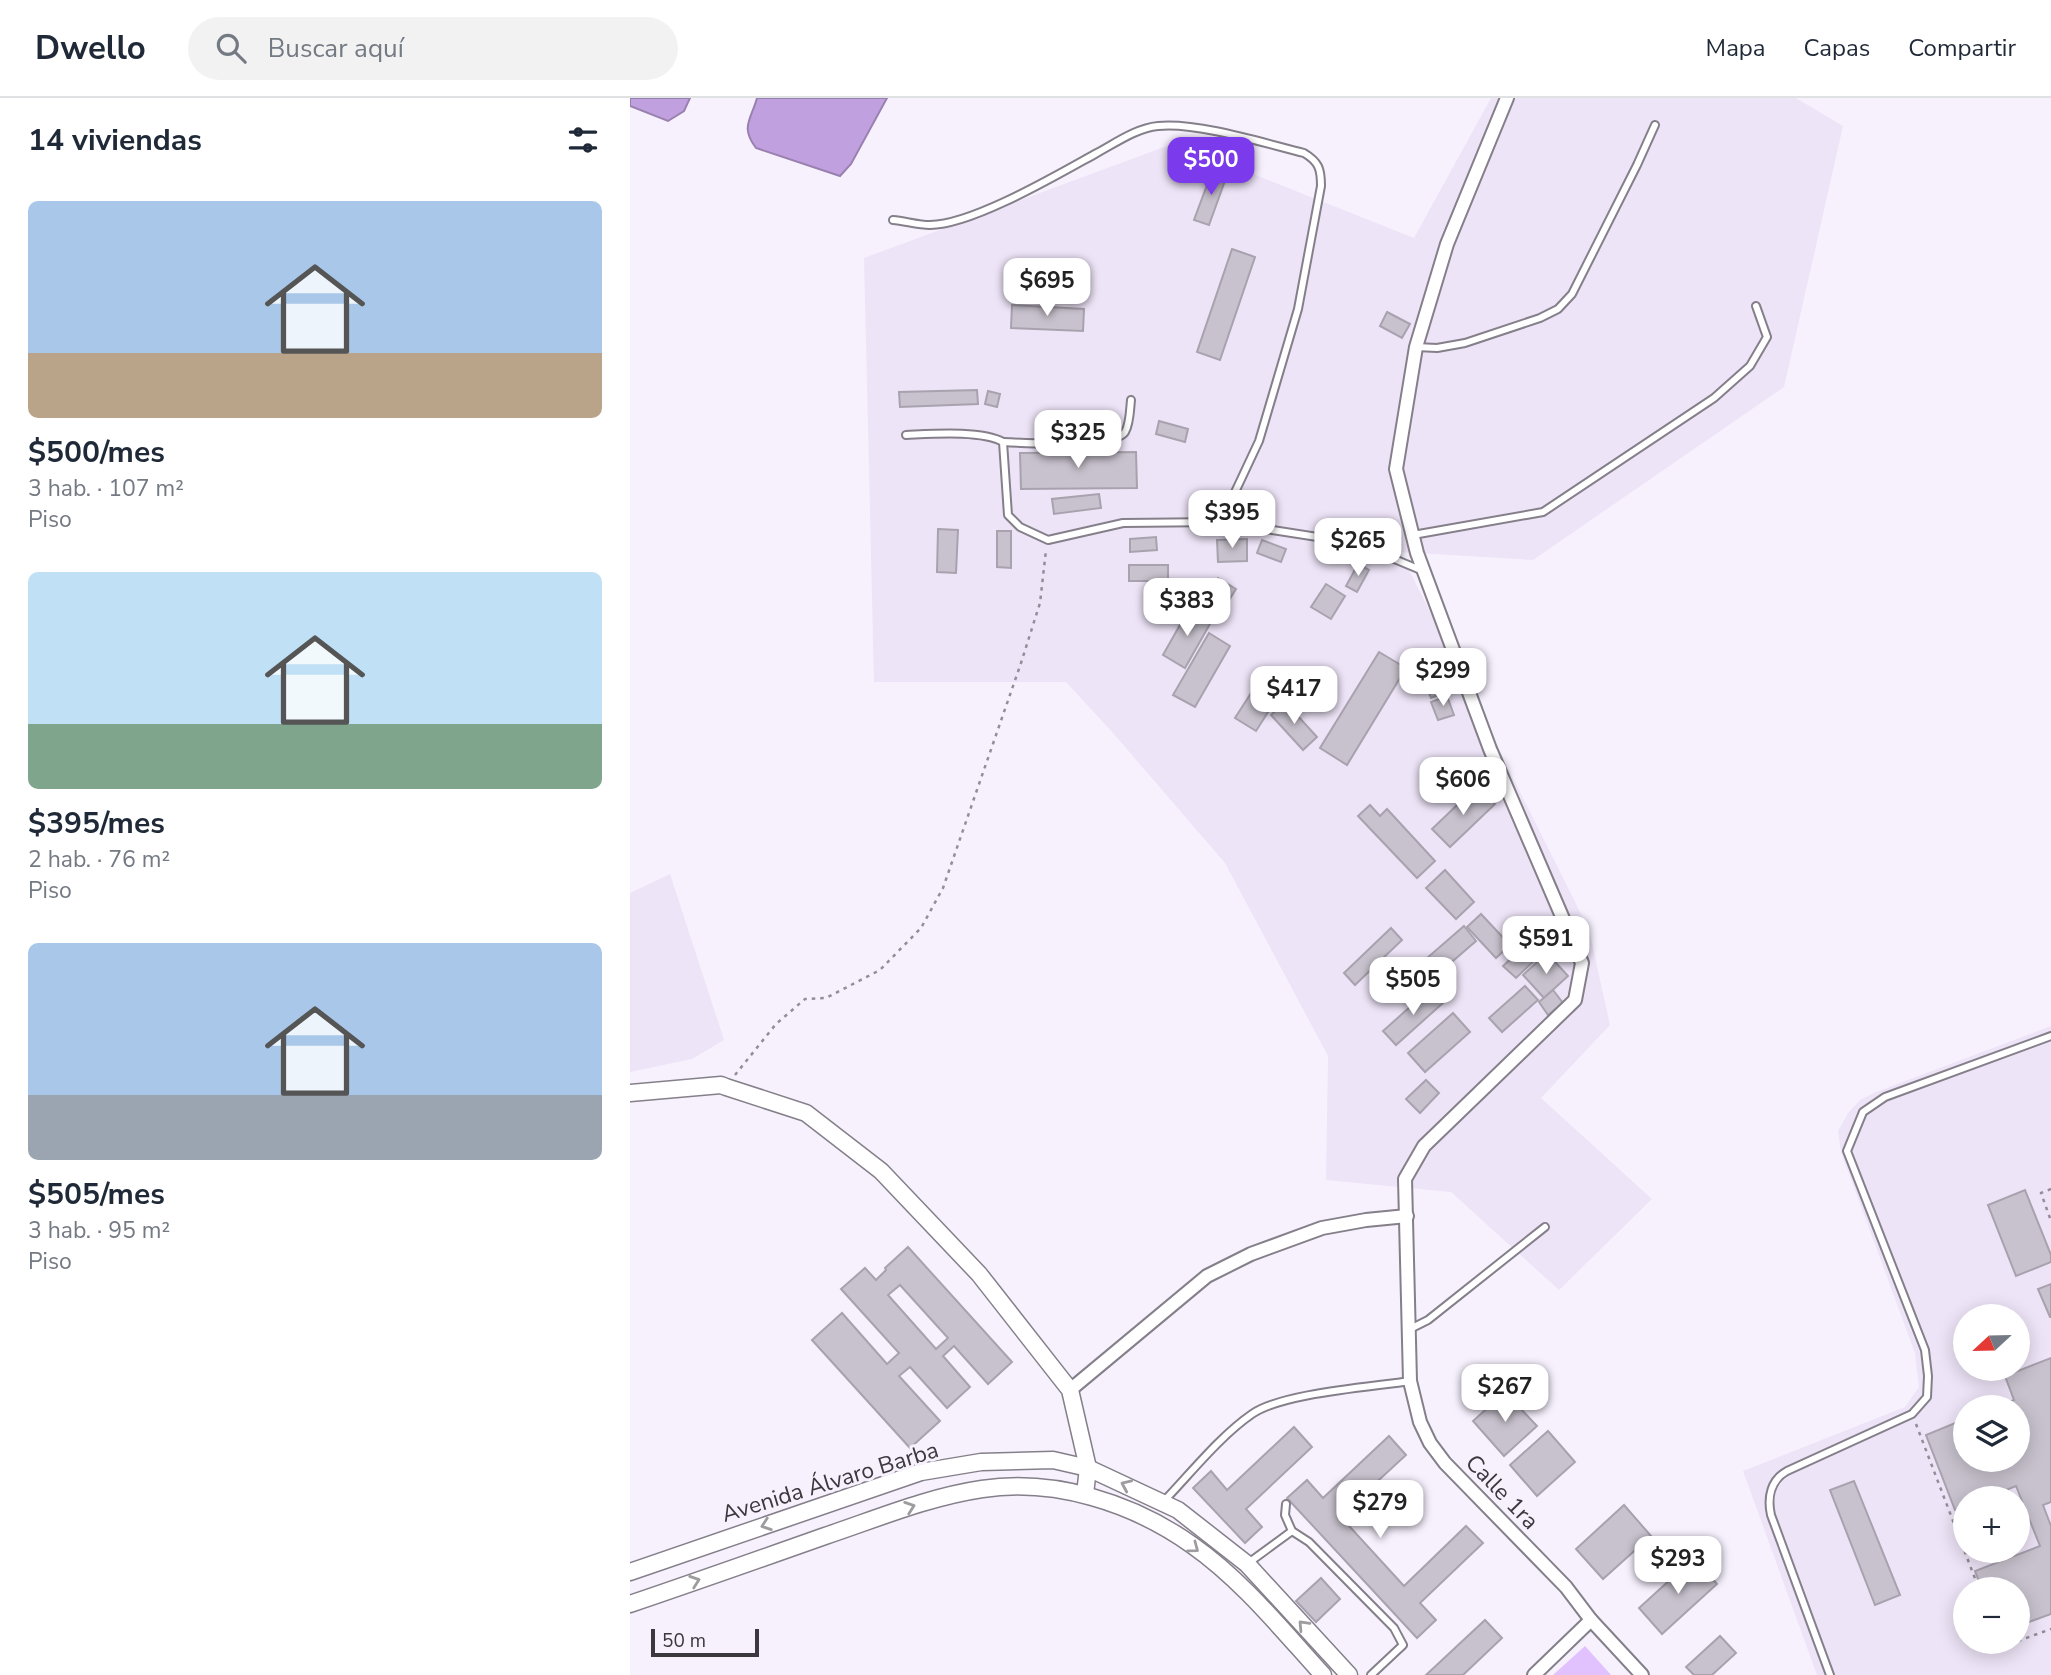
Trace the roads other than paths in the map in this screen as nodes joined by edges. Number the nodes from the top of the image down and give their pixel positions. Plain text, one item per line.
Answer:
1 (1507, 98) edge
2 (1654, 125) dead end
3 (893, 220) dead end
4 (1756, 306) dead end
5 (1416, 346) junction
6 (1131, 400) dead end
7 (906, 435) dead end
8 (1003, 442) junction
9 (1221, 522) junction
10 (1413, 535) junction
11 (1424, 572) junction
12 (2051, 1036) edge
13 (630, 1093) edge
14 (1407, 1216) junction
15 (1545, 1227) dead end
16 (1409, 1329) junction
17 (1410, 1381) junction
18 (1070, 1390) junction
19 (1088, 1468) junction
20 (1085, 1494) junction
21 (1163, 1502) junction
22 (1286, 1504) dead end
23 (1292, 1531) junction
24 (1247, 1564) junction
25 (630, 1572) edge
26 (630, 1604) edge
27 (1591, 1620) junction
28 (1323, 1675) edge
29 (1349, 1675) edge
30 (1371, 1675) edge
31 (1534, 1675) edge
32 (1642, 1675) edge
33 (1830, 1675) edge

1 - 5 street
2 - 5 lane
3 - 9 lane
4 - 10 lane
5 - 10 street
6 - 8 lane
7 - 8 lane
8 - 9 lane
9 - 11 lane
10 - 11 street
11 - 14 street, Calle 1ra
12 - 33 lane
13 - 18 main road
14 - 16 street, Calle 1ra
14 - 18 street
15 - 16 lane
16 - 17 street, Calle 1ra
17 - 21 lane
17 - 27 street, Calle 1ra
18 - 19 main road
19 - 20 main road
21 -> 19 main road, Avenida Álvaro Barba
19 -> 25 main road, Avenida Álvaro Barba
26 -> 20 main road, Avenida Álvaro Barba
20 -> 28 main road, Avenida Álvaro Barba
21 - 24 main road, Avenida Álvaro Barba
22 - 23 lane
23 - 24 lane
23 - 30 lane
29 -> 24 main road, Avenida Álvaro Barba
27 - 31 street
27 - 32 street, Calle 1ra

